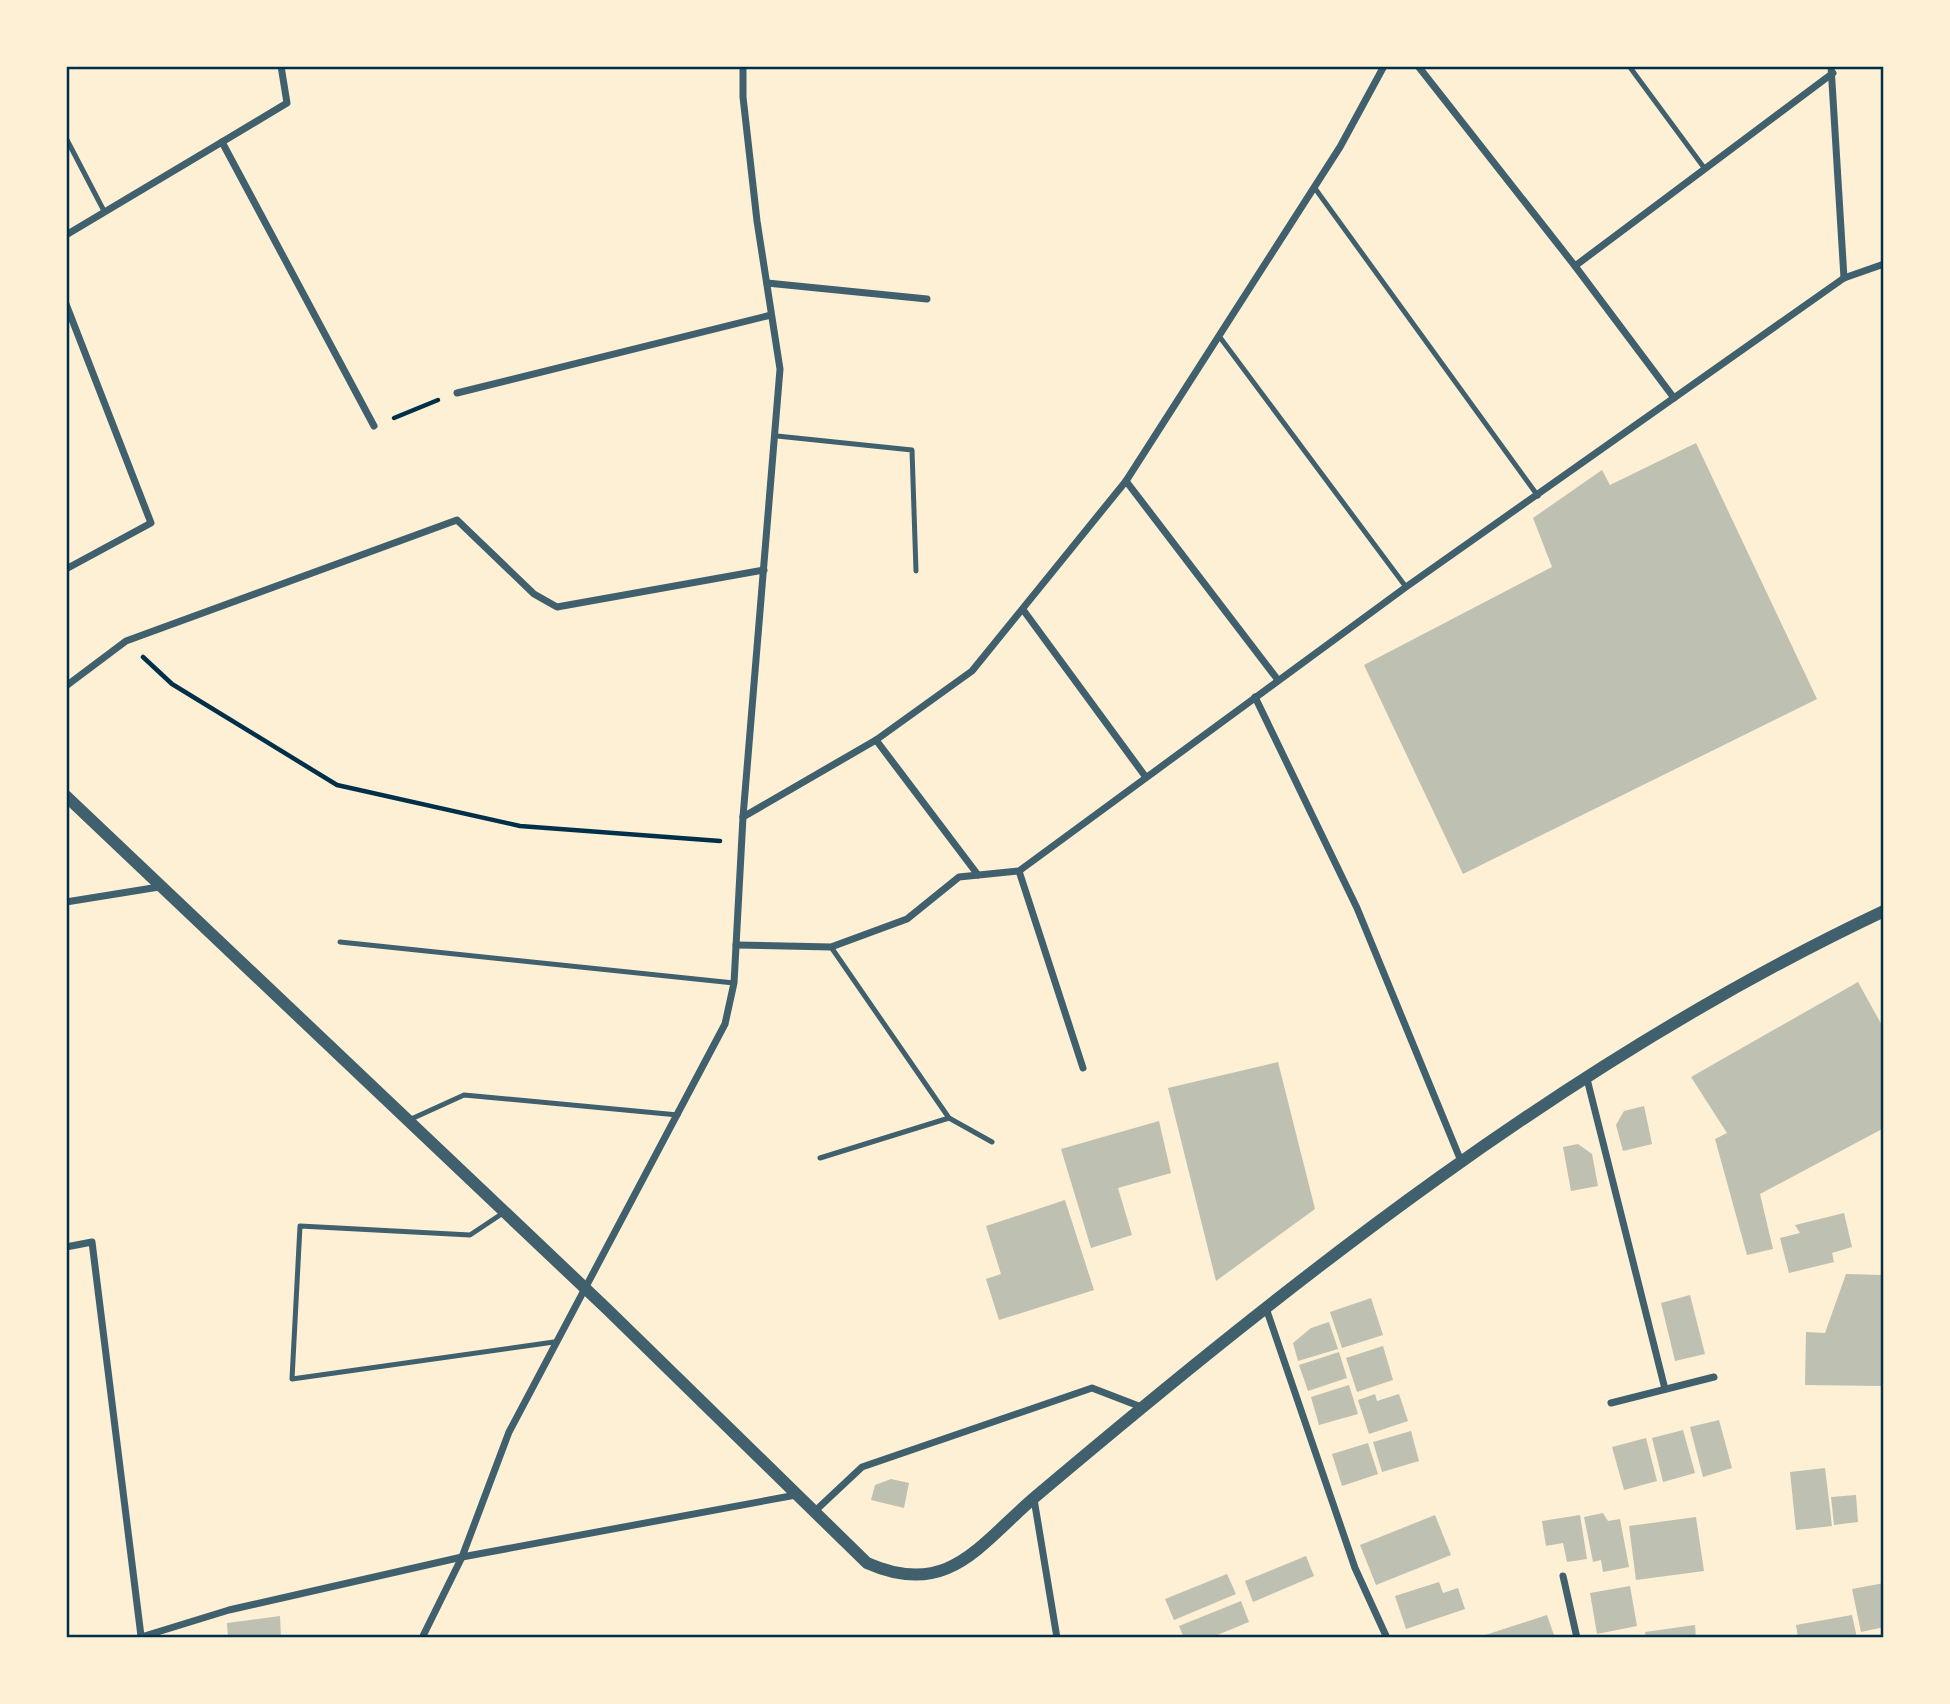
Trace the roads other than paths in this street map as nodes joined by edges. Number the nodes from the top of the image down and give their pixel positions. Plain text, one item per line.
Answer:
1 (281, 66) edge
2 (743, 66) edge
3 (1384, 66) edge
4 (1418, 66) edge
5 (1629, 66) edge
6 (1832, 70) edge
7 (66, 138) edge
8 (222, 142) junction
9 (1705, 169) junction
10 (1314, 187) junction
11 (104, 211) junction
12 (66, 235) edge
13 (1884, 264) edge
14 (1575, 266) junction
15 (1844, 278) junction
16 (767, 283) junction
17 (928, 299) dead end
18 (66, 304) edge
19 (771, 315) junction
20 (1219, 336) junction
21 (457, 393) road end
22 (1674, 398) junction
23 (374, 426) road end
24 (777, 436) junction
25 (1126, 481) junction
26 (1538, 496) junction
27 (66, 569) edge
28 (764, 570) junction
29 (916, 571) dead end
30 (1406, 587) junction
31 (1024, 611) junction
32 (1278, 680) junction
33 (66, 686) edge
34 (1255, 697) junction
35 (876, 740) junction
36 (1145, 776) junction
37 (66, 796) edge
38 (743, 817) junction
39 (1019, 872) junction
40 (978, 875) junction
41 (159, 887) junction
42 (66, 902) edge
43 (1884, 911) edge
44 (340, 942) dead end
45 (736, 945) junction
46 (831, 947) junction
47 (734, 983) junction
48 (1083, 1068) dead end
49 (1587, 1079) junction
50 (678, 1115) junction
51 (949, 1118) junction
52 (408, 1120) junction
53 (992, 1142) dead end
54 (820, 1158) dead end
55 (1461, 1161) junction
56 (505, 1212) junction
57 (66, 1247) edge
58 (585, 1289) junction
59 (1266, 1307) junction
60 (554, 1342) junction
61 (1714, 1377) dead end
62 (1665, 1389) junction
63 (1611, 1403) dead end
64 (1144, 1408) junction
65 (796, 1495) junction
66 (1034, 1499) junction
67 (813, 1513) junction
68 (462, 1557) junction
69 (1563, 1576) dead end
70 (140, 1637) edge
71 (422, 1637) edge
72 (1057, 1637) edge
73 (1387, 1637) edge
74 (1577, 1637) edge

1 - 8 street
2 - 16 street
3 - 10 street
4 - 14 street
5 - 9 lane
6 - 9 street
6 - 15 street
7 - 11 lane
8 - 11 street
8 - 23 street
9 - 14 street
10 - 20 street
10 - 26 lane
11 - 12 street
13 - 15 street
14 - 22 street
15 - 22 street
16 - 17 street
16 - 19 street
18 - 27 street
19 - 21 street
19 - 24 street
20 - 25 street
20 - 30 lane
22 - 26 street
24 - 28 street
24 - 29 lane
25 - 31 street
25 - 32 street
26 - 30 street
28 - 33 street
28 - 38 street
30 - 32 street
31 - 35 street
31 - 36 street
32 - 34 street
34 - 36 street
34 - 55 street
35 - 38 street
35 - 40 street
36 - 39 street
37 - 41 street
38 - 45 street
39 - 40 street
39 - 48 street
40 - 46 street
41 - 42 street
41 - 52 street
43 - 49 street
44 - 47 lane
45 - 46 street
45 - 47 street
46 - 51 lane
47 - 50 street
49 - 55 street
49 - 62 street
50 - 52 lane
50 - 58 street
51 - 53 lane
51 - 54 lane
52 - 56 street
55 - 59 street
56 - 58 street
56 - 60 lane
57 - 70 street
58 - 60 street
58 - 65 street
59 - 64 street
59 - 73 street
60 - 68 street
61 - 62 street
62 - 63 street
64 - 66 street
64 - 67 street
65 - 67 street
65 - 68 street
66 - 67 street
66 - 72 street
68 - 70 street
68 - 71 street
69 - 74 street

